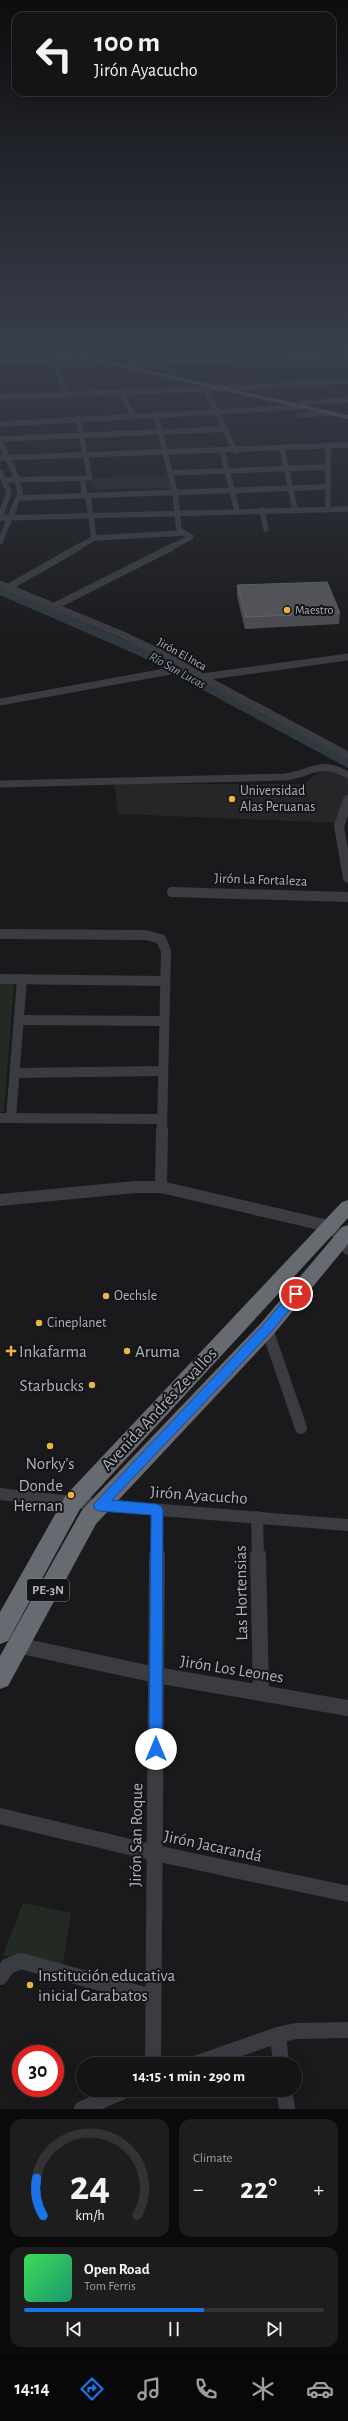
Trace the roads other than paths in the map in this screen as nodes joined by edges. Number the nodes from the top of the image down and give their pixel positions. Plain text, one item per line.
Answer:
1 (4, 450) edge
2 (86, 450) edge
3 (249, 450) edge
4 (282, 450) edge
5 (328, 450) edge
6 (222, 451) junction
7 (235, 451) joint
8 (165, 453) junction
9 (87, 455) junction
10 (7, 457) junction
11 (0, 458) edge
12 (327, 467) junction
13 (285, 470) junction
14 (226, 471) junction
15 (0, 472) edge
16 (170, 473) junction
17 (17, 478) junction
18 (86, 478) junction
19 (4, 480) junction
20 (328, 487) junction
21 (288, 488) junction
22 (231, 490) junction
23 (175, 493) junction
24 (86, 496) junction
25 (19, 498) junction
26 (295, 509) junction
27 (328, 509) junction
28 (348, 509) edge
29 (262, 510) junction
30 (236, 511) junction
31 (178, 513) junction
32 (90, 516) junction
33 (0, 518) edge
34 (11, 518) junction
35 (266, 529) dead end
36 (184, 533) junction
37 (94, 538) junction
38 (0, 542) edge
39 (4, 586) edge
40 (52, 607) junction
41 (348, 657) edge
42 (185, 668) junction
43 (202, 677) junction
44 (0, 702) edge
45 (348, 755) edge
46 (348, 775) edge
47 (0, 784) edge
48 (348, 799) edge
49 (344, 833) edge
50 (348, 878) edge
51 (172, 892) dead end
52 (348, 897) edge
53 (0, 934) edge
54 (0, 979) edge
55 (22, 979) junction
56 (165, 981) junction
57 (19, 1020) junction
58 (164, 1021) junction
59 (163, 1071) junction
60 (14, 1073) junction
61 (0, 1118) edge
62 (11, 1118) junction
63 (162, 1119) junction
64 (161, 1187) junction
65 (0, 1200) edge
66 (348, 1207) edge
67 (328, 1226) junction
68 (346, 1240) edge
69 (267, 1329) junction
70 (301, 1428) dead end
71 (0, 1494) edge
72 (73, 1502) junction
73 (99, 1505) junction
74 (157, 1510) junction
75 (257, 1517) junction
76 (348, 1525) edge
77 (0, 1633) edge
78 (17, 1645) junction
79 (156, 1675) junction
80 (0, 1678) edge
81 (261, 1692) junction
82 (348, 1708) edge
83 (0, 1816) edge
84 (155, 1853) junction
85 (348, 1894) edge
86 (0, 1977) edge
87 (152, 1997) junction
88 (348, 2030) edge
89 (278, 2035) junction
90 (153, 2057) edge
91 (215, 2057) edge
92 (280, 2057) edge
93 (110, 2097) edge
94 (285, 2097) edge
95 (82, 2109) edge
96 (287, 2109) edge

1 - 10 street
2 - 9 street
3 - 7 street
4 - 13 street
5 - 12 street
6 - 7 street
6 - 8 street
6 - 14 street
8 - 9 street
8 - 16 street
9 - 10 street
9 - 18 street
10 - 11 street
10 - 17 street
12 - 13 street
12 - 20 street
13 - 14 street
13 - 21 street
14 - 16 street
14 - 22 street
15 - 19 street
16 - 23 street
17 - 18 street
17 - 19 street
17 - 25 street
18 - 24 street
19 - 33 street
20 - 21 street
20 - 27 street
21 - 22 street
21 - 26 street
22 - 23 street
22 - 30 street
23 - 24 street
23 - 31 street
24 - 25 street
24 - 32 street
25 - 34 street
26 - 27 street
26 - 29 street
27 - 28 street
29 - 30 street
29 - 35 street
30 - 31 street
31 - 32 street
31 - 36 street
32 - 34 street
32 - 37 street
33 - 34 street
34 - 38 street
36 - 37 street
36 - 40 street
37 - 39 street
39 - 40 street, Jirón El Inca
40 - 42 street, Jirón El Inca
41 - 43 street
42 - 43 street, Jirón El Inca
42 - 44 street
43 - 45 street, Jirón El Inca
46 - 47 street
48 - 49 street
49 - 50 street
51 - 52 street, Jirón La Fortaleza
53 - 56 street
54 - 55 street
55 - 56 street
55 - 57 street
56 - 58 street
57 - 58 street
57 - 60 street
58 - 59 street
59 - 60 street
59 - 63 street
60 - 62 street
61 - 62 street
62 - 63 street
63 - 64 street
64 - 65 street
64 - 67 street
66 - 67 highway, Avenida Andrés Zevallos / PE-3N
67 - 68 street
67 - 72 highway, Avenida Andrés Zevallos / PE-3N
68 - 69 highway, Avenida Andrés Zevallos / PE-3N
69 - 70 street
69 - 73 highway, Avenida Andrés Zevallos / PE-3N
71 - 72 street, Jirón Ayacucho
72 - 73 street, Jirón Ayacucho
72 - 77 highway, Avenida Andrés Zevallos / PE-3N
73 - 74 street, Jirón Ayacucho
73 - 78 highway, Avenida Andrés Zevallos / PE-3N
74 - 75 street, Jirón Ayacucho
74 - 79 street, Jirón San Roque
75 - 76 street, Jirón Ayacucho
75 - 81 street, Las Hortensias
78 - 79 street, Jirón Los Leones
78 - 80 highway, Avenida Andrés Zevallos / PE-3N
79 - 81 street, Jirón Los Leones
79 - 84 street, Jirón San Roque
81 - 82 street, Jirón Los Leones
83 - 84 street, Jirón Jacarandá
84 - 85 street, Jirón Jacarandá
84 - 87 street, Jirón San Roque
86 - 87 street
87 - 90 street, Jirón San Roque
88 - 89 street
89 - 91 street
89 - 92 street
93 - 95 street
94 - 96 street

